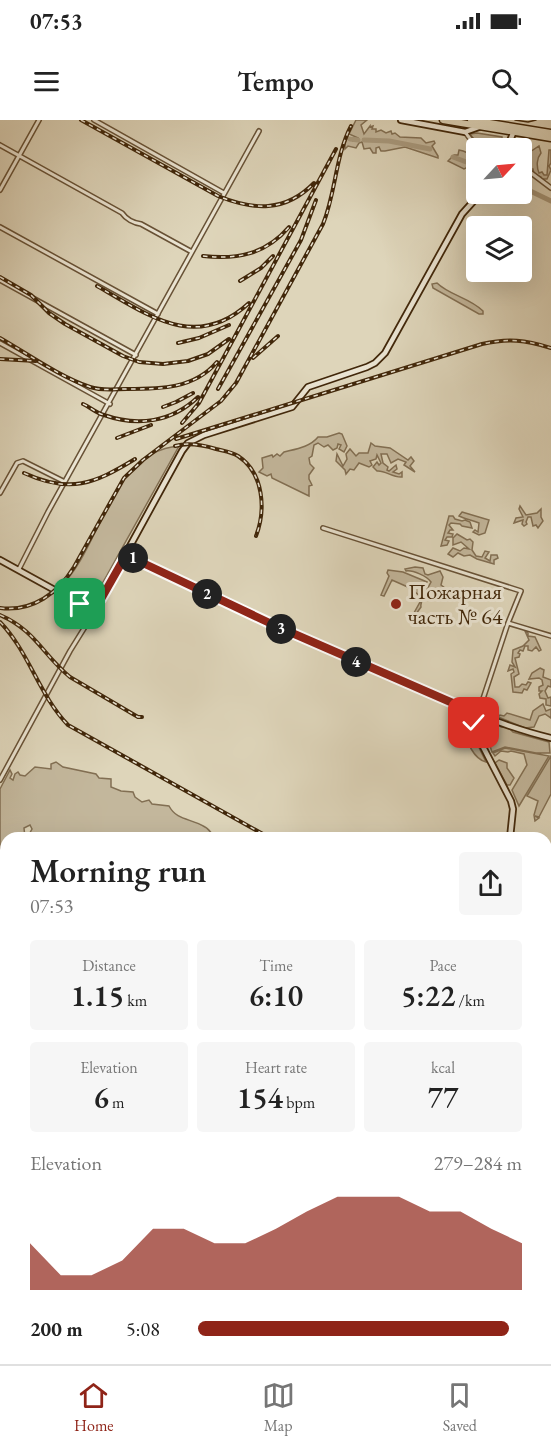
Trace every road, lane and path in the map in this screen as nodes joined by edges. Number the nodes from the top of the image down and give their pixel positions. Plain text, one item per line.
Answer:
1 (39, 120) edge
2 (94, 120) edge
3 (401, 120) edge
4 (471, 120) edge
5 (449, 121) edge
6 (481, 126) junction
7 (514, 129) junction
8 (259, 131) dead end
9 (458, 131) junction
10 (465, 132) junction
11 (551, 135) edge
12 (470, 138) edge
13 (511, 138) edge
14 (0, 145) edge
15 (19, 156) junction
16 (532, 174) edge
17 (551, 188) edge
18 (0, 190) edge
19 (224, 193) junction
20 (471, 204) edge
21 (0, 227) edge
22 (192, 252) junction
23 (0, 280) edge
24 (159, 314) junction
25 (0, 344) edge
26 (136, 355) junction
27 (110, 404) junction
28 (65, 482) junction
29 (0, 493) edge
30 (323, 528) dead end
31 (126, 555) junction
32 (0, 560) edge
33 (19, 571) junction
34 (94, 604) junction
35 (508, 623) junction
36 (551, 636) edge
37 (463, 708) junction
38 (478, 714) junction
39 (475, 729) junction
40 (551, 738) edge
41 (0, 780) edge
42 (511, 832) edge

1 - 15 street
2 - 19 street
3 - 9 street
4 - 7 main road
5 - 6 main road
5 - 9 street
6 - 7 main road
6 - 10 street
7 - 11 main road
7 - 13 street
8 - 19 street
9 - 10 street
10 - 12 street
14 - 15 street
15 - 18 street
15 - 22 street
16 - 17 street
19 - 22 street
20 - 31 street
21 - 24 street
22 - 24 street
23 - 26 street
24 - 26 street
25 - 27 street
26 - 27 street
27 - 28 street
28 - 29 street
28 - 33 street
30 - 35 street
31 - 34 street
31 - 37 street
32 - 33 street
33 - 34 street
34 - 41 street
35 - 36 street
35 - 38 street
37 - 38 street
37 - 39 street
38 - 39 street
38 - 40 street
39 - 42 street

